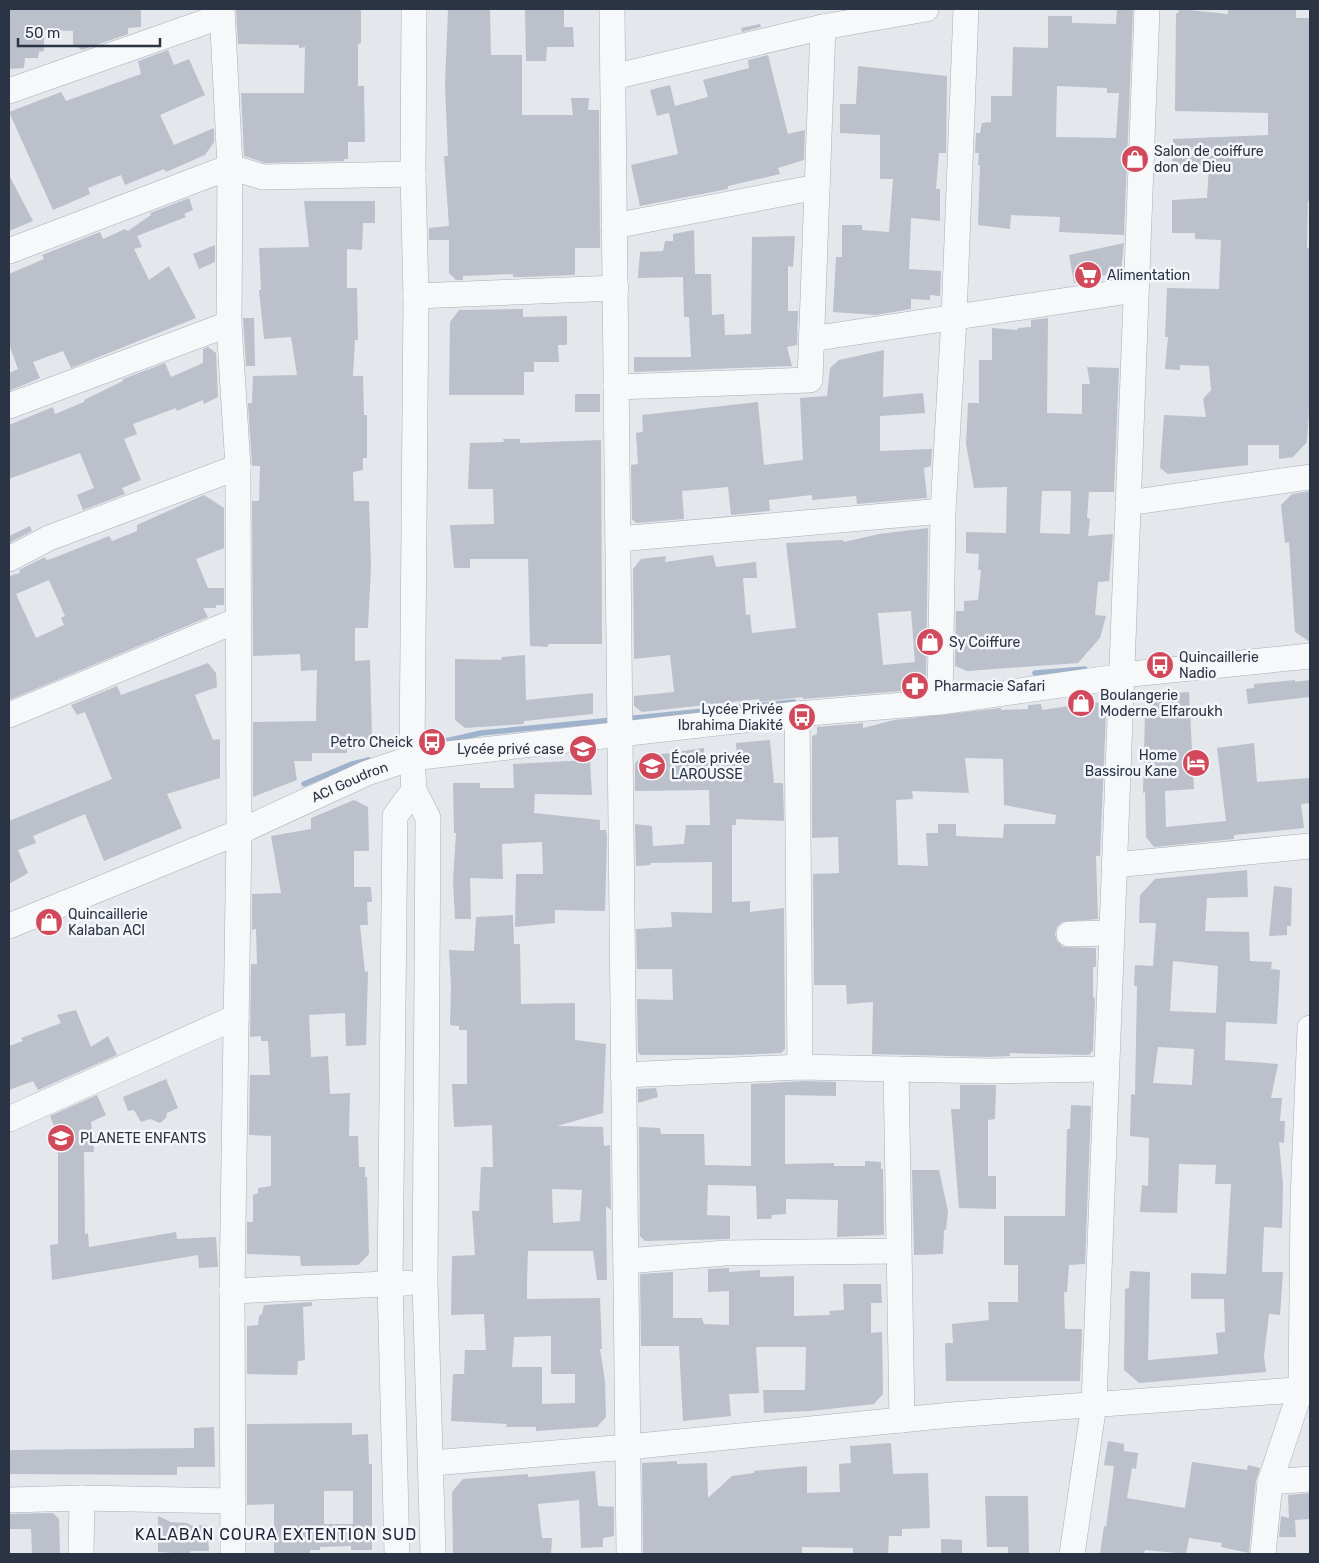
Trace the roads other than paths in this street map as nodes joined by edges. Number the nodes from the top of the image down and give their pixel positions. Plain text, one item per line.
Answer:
1 (414, 9) edge
2 (612, 9) edge
3 (926, 9) edge
4 (966, 9) edge
5 (1147, 9) edge
6 (222, 12) edge
7 (823, 28) junction
8 (613, 77) junction
9 (9, 91) edge
10 (230, 167) junction
11 (413, 174) junction
12 (817, 187) junction
13 (614, 226) junction
14 (9, 251) edge
15 (616, 288) junction
16 (1135, 290) junction
17 (416, 296) junction
18 (954, 317) junction
19 (229, 324) junction
20 (811, 339) junction
21 (616, 387) junction
22 (9, 406) edge
23 (238, 467) junction
24 (1310, 476) edge
25 (1128, 503) junction
26 (943, 511) junction
27 (618, 539) junction
28 (9, 559) edge
29 (238, 620) junction
30 (1310, 656) edge
31 (1122, 675) junction
32 (940, 702) junction
33 (796, 714) junction
34 (9, 715) edge
35 (620, 734) junction
36 (412, 758) junction
37 (414, 790) junction
38 (239, 832) junction
39 (1310, 846) edge
40 (1114, 864) junction
41 (9, 926) edge
42 (1111, 933) junction
43 (1069, 934) dead end
44 (236, 1016) junction
45 (1310, 1028) edge
46 (800, 1067) junction
47 (896, 1069) junction
48 (1106, 1069) junction
49 (623, 1075) junction
50 (9, 1119) edge
51 (1307, 1202) edge
52 (898, 1251) junction
53 (626, 1261) junction
54 (425, 1282) junction
55 (390, 1284) junction
56 (232, 1291) junction
57 (1306, 1389) edge
58 (1094, 1404) junction
59 (902, 1420) junction
60 (628, 1447) junction
61 (432, 1464) junction
62 (1310, 1479) edge
63 (1270, 1482) junction
64 (82, 1498) junction
65 (9, 1500) edge
66 (233, 1501) junction
67 (81, 1554) edge
68 (234, 1554) edge
69 (397, 1554) edge
70 (434, 1554) edge
71 (629, 1554) edge
72 (1072, 1554) edge
73 (1263, 1554) edge

1 - 11 street
2 - 8 street
3 - 7 street
4 - 18 street
5 - 16 street
6 - 9 street
6 - 10 street
7 - 8 street
7 - 12 street
8 - 13 street
10 - 11 street
10 - 14 street
10 - 19 street
11 - 17 street
12 - 13 street
12 - 20 street
13 - 15 street
15 - 17 street
15 - 21 street
16 - 18 street
16 - 25 street
17 - 36 street
18 - 20 street
18 - 26 street
19 - 22 street
19 - 23 street
20 - 21 street
21 - 27 street
23 - 28 street
23 - 29 street
24 - 25 street
25 - 31 street
26 - 27 street
26 - 32 street
27 - 35 street
29 - 34 street
29 - 38 street
30 - 31 street, ACI Goudron
31 - 32 street, ACI Goudron
31 - 40 street
32 - 33 street, ACI Goudron
33 - 35 street, ACI Goudron
33 - 46 street
35 - 36 street, ACI Goudron
35 - 49 street
36 - 37 street
36 - 38 street, ACI Goudron
37 - 54 street
37 - 55 street
38 - 41 street, ACI Goudron
38 - 44 street
39 - 40 street
40 - 42 street
42 - 43 street
42 - 48 street
44 - 50 street
44 - 56 street
45 - 51 street
46 - 47 street
46 - 49 street
47 - 48 street
47 - 52 street
48 - 58 street
49 - 53 street
51 - 57 street
52 - 53 street
52 - 59 street
53 - 60 street
54 - 55 street
54 - 61 street
55 - 56 street
55 - 69 street
56 - 66 street
57 - 58 street
57 - 63 street
58 - 59 street
58 - 72 street
59 - 60 street
60 - 61 street
60 - 71 street
61 - 70 street
62 - 63 street
63 - 73 street
64 - 65 street
64 - 66 street
64 - 67 street
66 - 68 street

